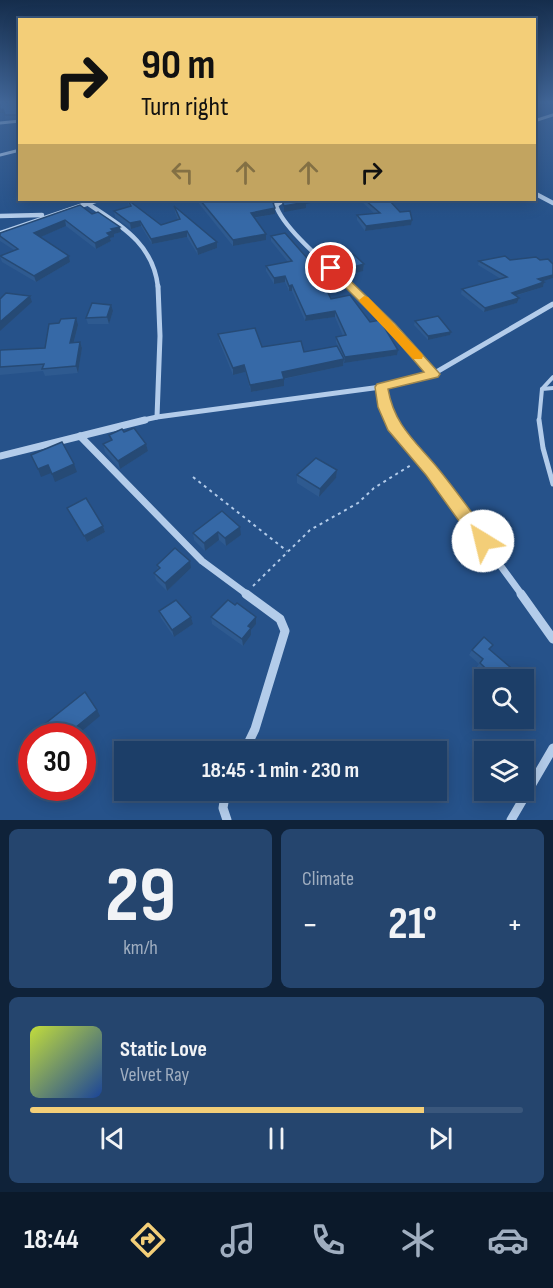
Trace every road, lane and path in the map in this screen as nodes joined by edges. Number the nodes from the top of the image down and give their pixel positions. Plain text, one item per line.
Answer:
1 (18, 150) edge
2 (0, 155) edge
3 (536, 194) edge
4 (94, 201) edge
5 (282, 201) edge
6 (87, 203) junction
7 (553, 203) edge
8 (0, 216) edge
9 (49, 216) junction
10 (0, 232) edge
11 (553, 304) edge
12 (433, 374) junction
13 (553, 377) edge
14 (381, 387) junction
15 (553, 388) edge
16 (542, 389) junction
17 (157, 417) junction
18 (80, 436) junction
19 (0, 456) edge
20 (421, 458) junction
21 (193, 477) dead end
22 (553, 484) edge
23 (287, 551) junction
24 (246, 594) junction
25 (553, 639) edge
26 (249, 741) edge
27 (553, 748) edge
28 (224, 801) edge
29 (227, 820) edge
30 (511, 820) edge

1 - 2 street
3 - 7 street
4 - 6 street
5 - 12 street
6 - 9 street
6 - 17 street
8 - 9 street
9 - 10 street
11 - 12 street
12 - 14 street
13 - 16 lane
14 - 17 street
14 - 20 street
15 - 16 lane
16 - 22 lane
17 - 18 street
18 - 19 street
18 - 24 street
20 - 23 path
20 - 25 street
21 - 23 path
23 - 24 path
24 - 26 street
27 - 30 street
28 - 29 street

